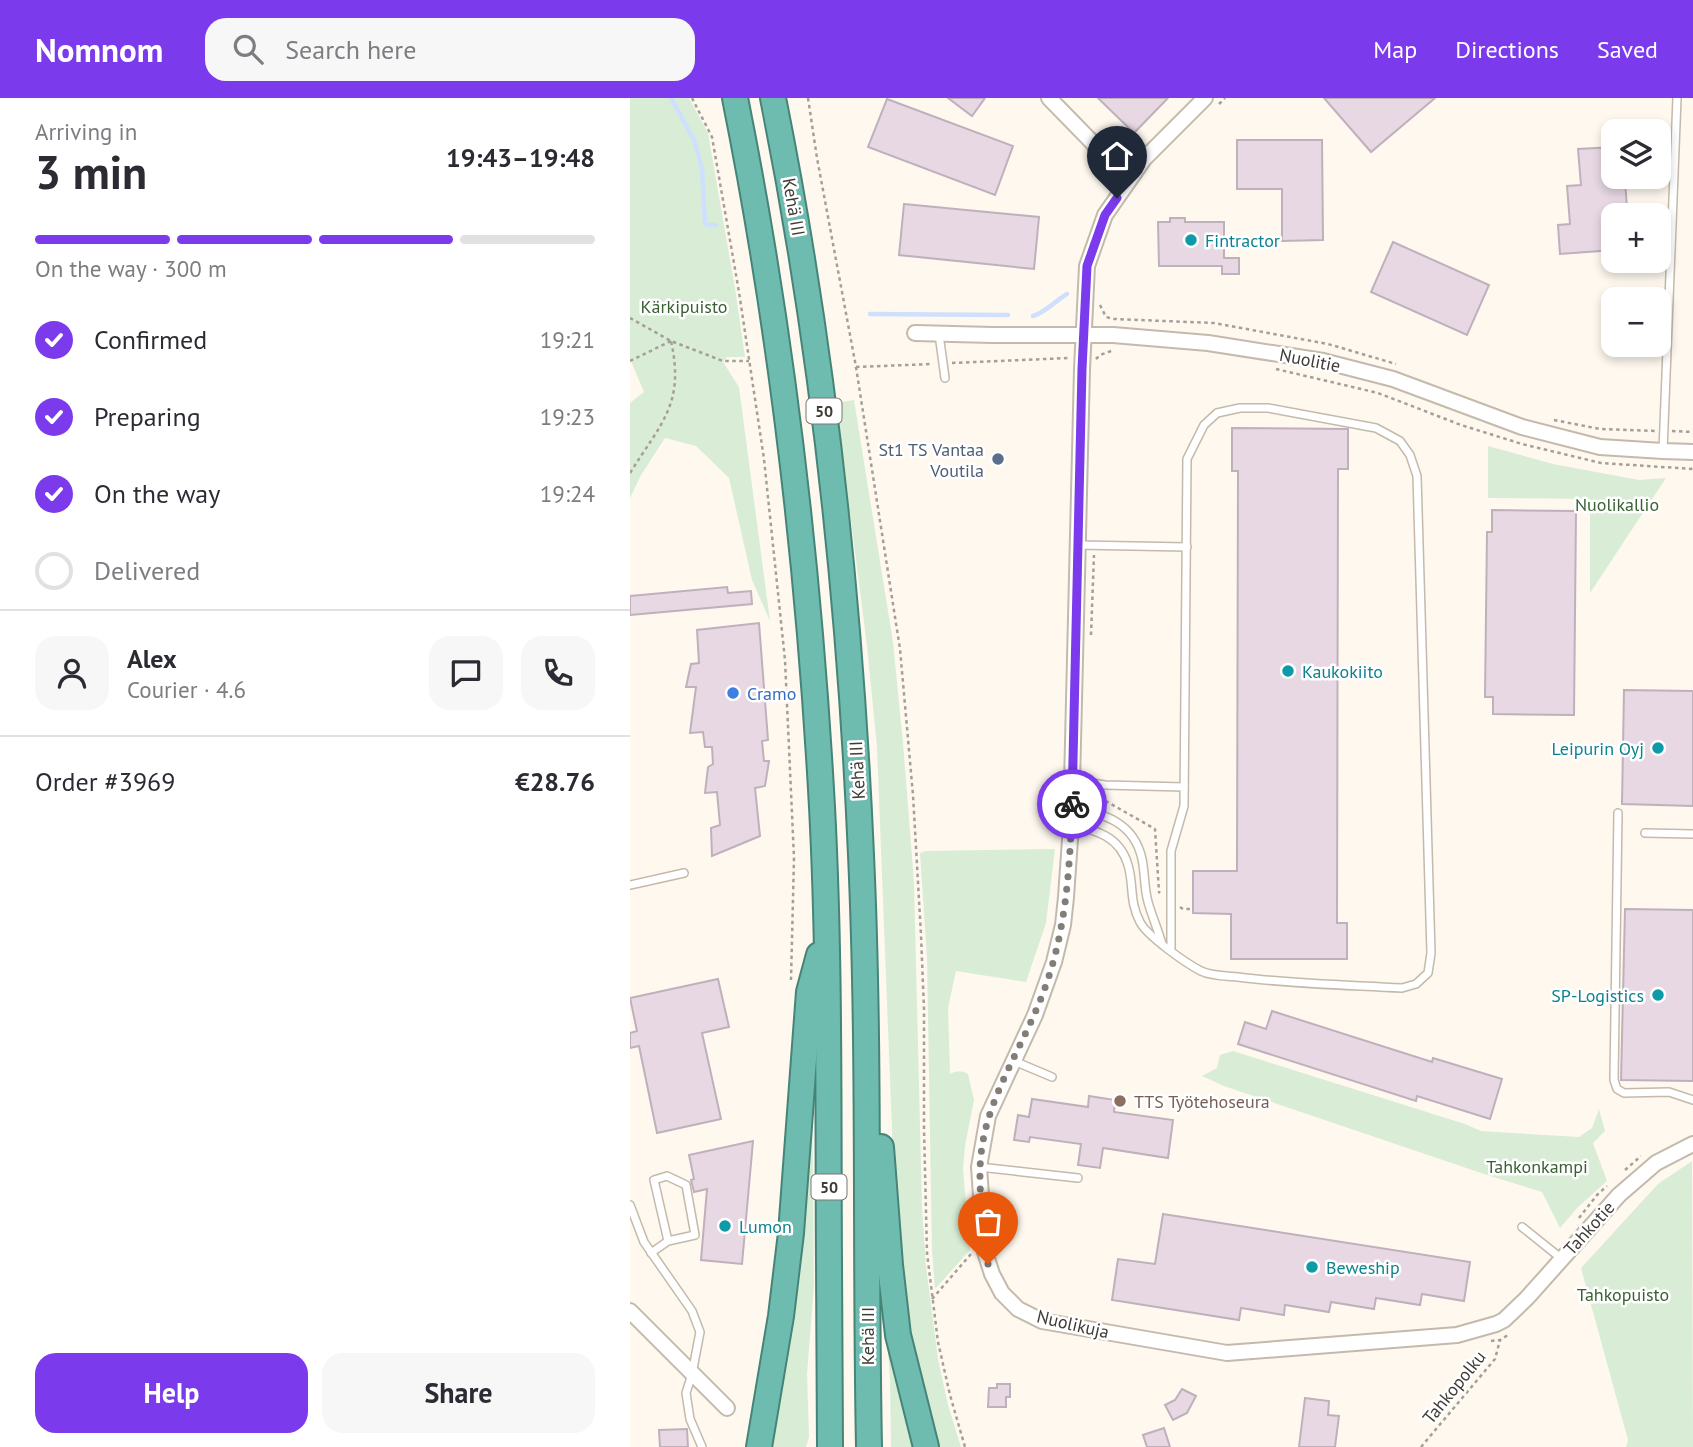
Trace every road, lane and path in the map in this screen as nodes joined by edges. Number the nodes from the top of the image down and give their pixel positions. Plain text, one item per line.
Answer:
1 (692, 98) edge
2 (735, 98) edge
3 (773, 98) edge
4 (808, 98) edge
5 (1049, 98) edge
6 (1224, 98) edge
7 (1677, 98) edge
8 (1210, 103) edge
9 (1129, 180) junction
10 (1098, 295) dead end
11 (630, 317) edge
12 (1114, 319) dead end
13 (915, 333) dead end
14 (939, 334) junction
15 (1083, 335) junction
16 (671, 341) junction
17 (1113, 349) dead end
18 (630, 361) edge
19 (749, 361) junction
20 (1088, 362) junction
21 (943, 363) junction
22 (856, 367) junction
23 (1274, 368) dead end
24 (945, 378) dead end
25 (1663, 451) junction
26 (1693, 452) edge
27 (1693, 469) edge
28 (630, 472) edge
29 (1078, 545) junction
30 (1094, 545) junction
31 (1187, 547) junction
32 (1090, 643) dead end
33 (1079, 781) junction
34 (1184, 787) junction
35 (1078, 809) junction
36 (1618, 813) dead end
37 (1072, 825) junction
38 (1644, 833) dead end
39 (1693, 834) edge
40 (684, 873) dead end
41 (630, 885) edge
42 (827, 928) junction
43 (1162, 945) junction
44 (1171, 951) junction
45 (791, 991) dead end
46 (866, 997) junction
47 (1013, 1060) junction
48 (1052, 1077) dead end
49 (1693, 1100) edge
50 (1693, 1144) edge
51 (1650, 1150) dead end
52 (979, 1167) junction
53 (1618, 1176) dead end
54 (1078, 1178) dead end
55 (1608, 1186) dead end
56 (630, 1205) edge
57 (1574, 1223) dead end
58 (1522, 1227) dead end
59 (668, 1241) junction
60 (652, 1253) junction
61 (1562, 1259) junction
62 (975, 1262) dead end
63 (932, 1299) junction
64 (630, 1311) edge
65 (1496, 1324) joint
66 (1512, 1332) dead end
67 (1500, 1340) junction
68 (1488, 1341) dead end
69 (692, 1374) junction
70 (727, 1408) dead end
71 (702, 1447) edge
72 (759, 1447) edge
73 (830, 1447) edge
74 (869, 1447) edge
75 (926, 1447) edge
76 (965, 1447) edge
77 (1421, 1447) edge

1 - 19 path
2 - 42 highway, 50
3 - 46 highway, Kehä III / 50
4 - 22 path
5 - 9 street
6 - 8 path
7 - 25 lane
8 - 9 street, Nuolikuja
9 - 15 street, Nuolikuja
10 - 12 path
11 - 16 path
13 - 14 street, Nuolitie
14 - 15 street, Nuolitie
14 - 21 lane
15 - 20 street, Nuolikuja
15 - 25 street, Nuolitie
16 - 18 path
16 - 19 path
16 - 28 path
17 - 20 path
19 - 45 path
20 - 21 path
20 - 29 street, Nuolikuja
21 - 22 path
21 - 24 lane
22 - 63 path
23 - 27 path
25 - 26 street, Nuolitie
29 - 30 lane
29 - 33 street, Nuolikuja
30 - 31 lane
30 - 32 path
31 - 34 lane
31 - 44 lane
33 - 34 lane
33 - 35 street, Nuolikuja
33 - 35 path
34 - 44 lane
35 - 37 street, Nuolikuja
35 - 43 lane
36 - 49 lane
37 - 43 lane
37 - 47 street, Nuolikuja
38 - 39 lane
40 - 41 lane
42 - 72 highway
42 - 73 highway, 50
43 - 44 lane
46 - 74 highway, Kehä III / 50
46 - 75 highway
47 - 48 lane
47 - 52 street, Nuolikuja
50 - 61 street, Tahkotie
51 - 53 path
52 - 54 lane
52 - 65 street, Nuolikuja
55 - 57 path
56 - 60 lane
58 - 61 lane
59 - 59 lane
59 - 60 lane
60 - 69 lane
61 - 65 street, Tahkotie
62 - 63 path
63 - 76 path
64 - 69 street
66 - 67 path
67 - 68 path
67 - 77 path, Tahkopolku
69 - 70 street
69 - 71 lane

